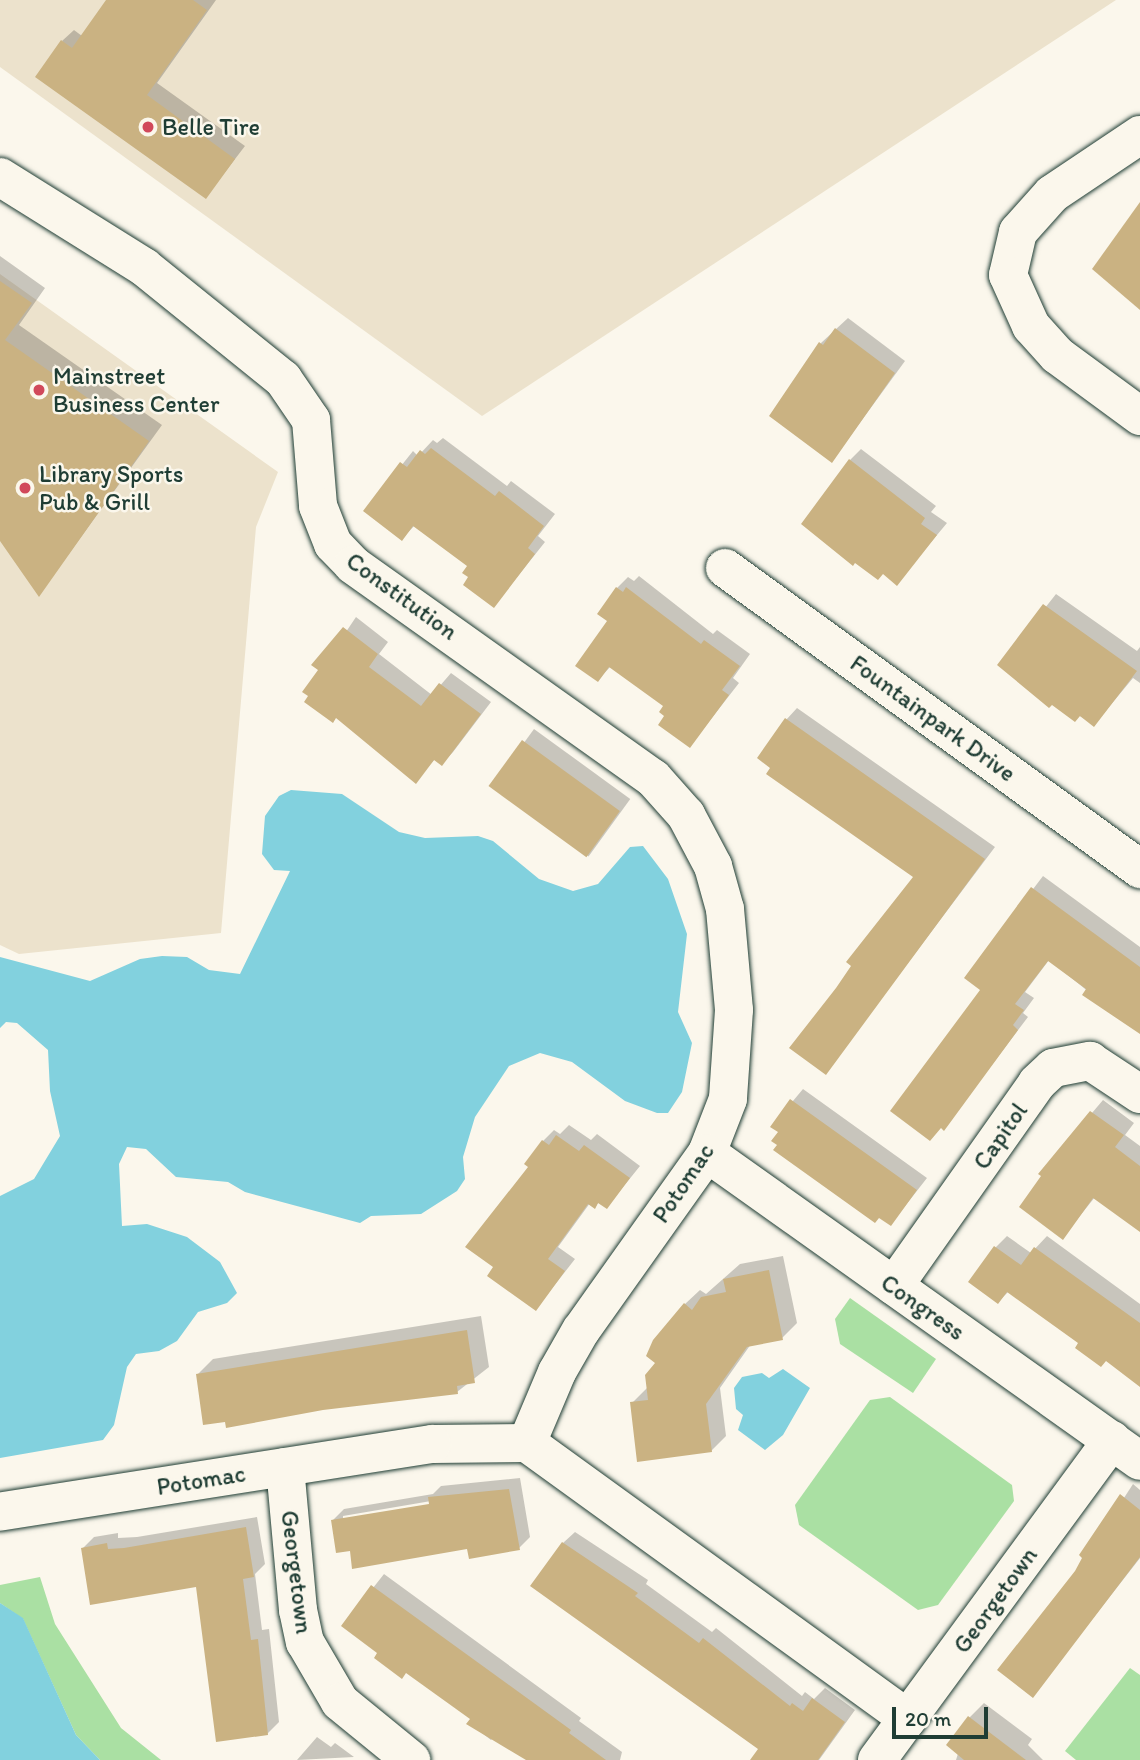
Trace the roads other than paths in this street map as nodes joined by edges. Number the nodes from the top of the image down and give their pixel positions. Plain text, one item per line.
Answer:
1 (1140, 135) edge
2 (0, 177) edge
3 (1140, 416) edge
4 (725, 568) dead end
5 (686, 815) joint
6 (1140, 869) edge
7 (1140, 1094) edge
8 (706, 1153) junction
9 (894, 1286) junction
10 (527, 1443) junction
11 (1126, 1450) edge
12 (285, 1467) junction
13 (0, 1512) edge
14 (908, 1719) junction
15 (411, 1760) edge
16 (877, 1760) edge

1 - 3 street
2 - 5 street, Constitution
4 - 6 street, Fountainpark Drive
5 - 8 street, Potomac
7 - 9 street, Capitol
8 - 9 street, Congress
8 - 10 street, Potomac
9 - 11 street, Congress
10 - 12 street, Potomac
10 - 14 street
11 - 14 street, Georgetown
12 - 13 street, Potomac
12 - 15 street, Georgetown
14 - 16 street, Georgetown

